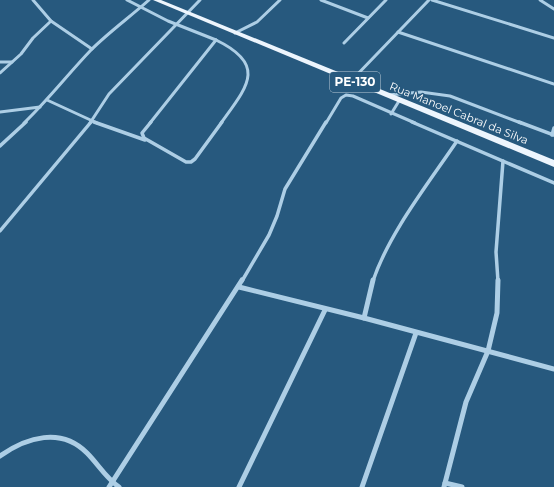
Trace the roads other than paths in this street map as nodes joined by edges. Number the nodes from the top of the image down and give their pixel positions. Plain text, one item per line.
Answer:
1 (33, 0) edge
2 (127, 0) edge
3 (149, 0) edge
4 (156, 0) edge
5 (200, 0) edge
6 (280, 0) edge
7 (321, 0) edge
8 (386, 0) edge
9 (430, 0) edge
10 (540, 0) edge
11 (139, 8) junction
12 (554, 9) edge
13 (187, 14) junction
14 (368, 18) junction
15 (51, 21) junction
16 (175, 25) junction
17 (398, 32) junction
18 (235, 33) junction
19 (554, 38) edge
20 (216, 40) junction
21 (344, 43) dead end
22 (92, 49) junction
23 (0, 62) edge
24 (12, 62) junction
25 (0, 73) edge
26 (351, 81) junction
27 (554, 84) edge
28 (386, 95) junction
29 (47, 100) junction
30 (399, 101) junction
31 (41, 107) junction
32 (0, 112) edge
33 (391, 114) junction
34 (92, 120) junction
35 (554, 128) edge
36 (553, 135) edge
37 (147, 141) junction
38 (457, 141) junction
39 (0, 146) edge
40 (503, 161) junction
41 (554, 164) edge
42 (554, 183) edge
43 (0, 231) edge
44 (239, 287) junction
45 (325, 310) junction
46 (364, 318) junction
47 (416, 333) junction
48 (488, 351) junction
49 (554, 369) edge
50 (0, 456) edge
51 (110, 484) edge
52 (444, 485) edge
53 (119, 487) edge
54 (239, 487) edge
55 (362, 487) edge
56 (462, 487) edge

1 - 15 street
2 - 11 street
3 - 11 street
4 - 13 main road, Rua Manoel Cabral da Silva / PE-130
5 - 13 street
6 - 18 street
7 - 14 street
8 - 14 street
9 - 17 street
9 - 19 street
10 - 12 street
11 - 16 street
11 - 22 street
13 - 16 street
13 - 18 main road, Rua Manoel Cabral da Silva / PE-130
14 - 21 street
15 - 22 street
15 - 24 street
16 - 20 street
16 - 34 street
17 - 26 street
17 - 27 street
18 - 26 main road, Rua Manoel Cabral da Silva / PE-130
20 - 37 street
20 - 37 street
22 - 29 street
23 - 24 street
24 - 25 street
26 - 28 main road, Rua Manoel Cabral da Silva / PE-130
28 - 30 main road, Rua Manoel Cabral da Silva / PE-130
28 - 36 street
29 - 31 street
29 - 34 street
30 - 33 street
30 - 41 main road, Rua Manoel Cabral da Silva / PE-130
31 - 32 street
31 - 39 street
33 - 38 street
33 - 44 street
34 - 37 street
34 - 43 street
35 - 36 street
38 - 40 street
38 - 46 street
40 - 42 street
40 - 48 street
44 - 45 street
44 - 51 street
45 - 46 street
45 - 54 street
46 - 47 street
47 - 48 street
47 - 55 street
48 - 49 street
48 - 52 street
50 - 51 street
51 - 53 street
52 - 56 street

